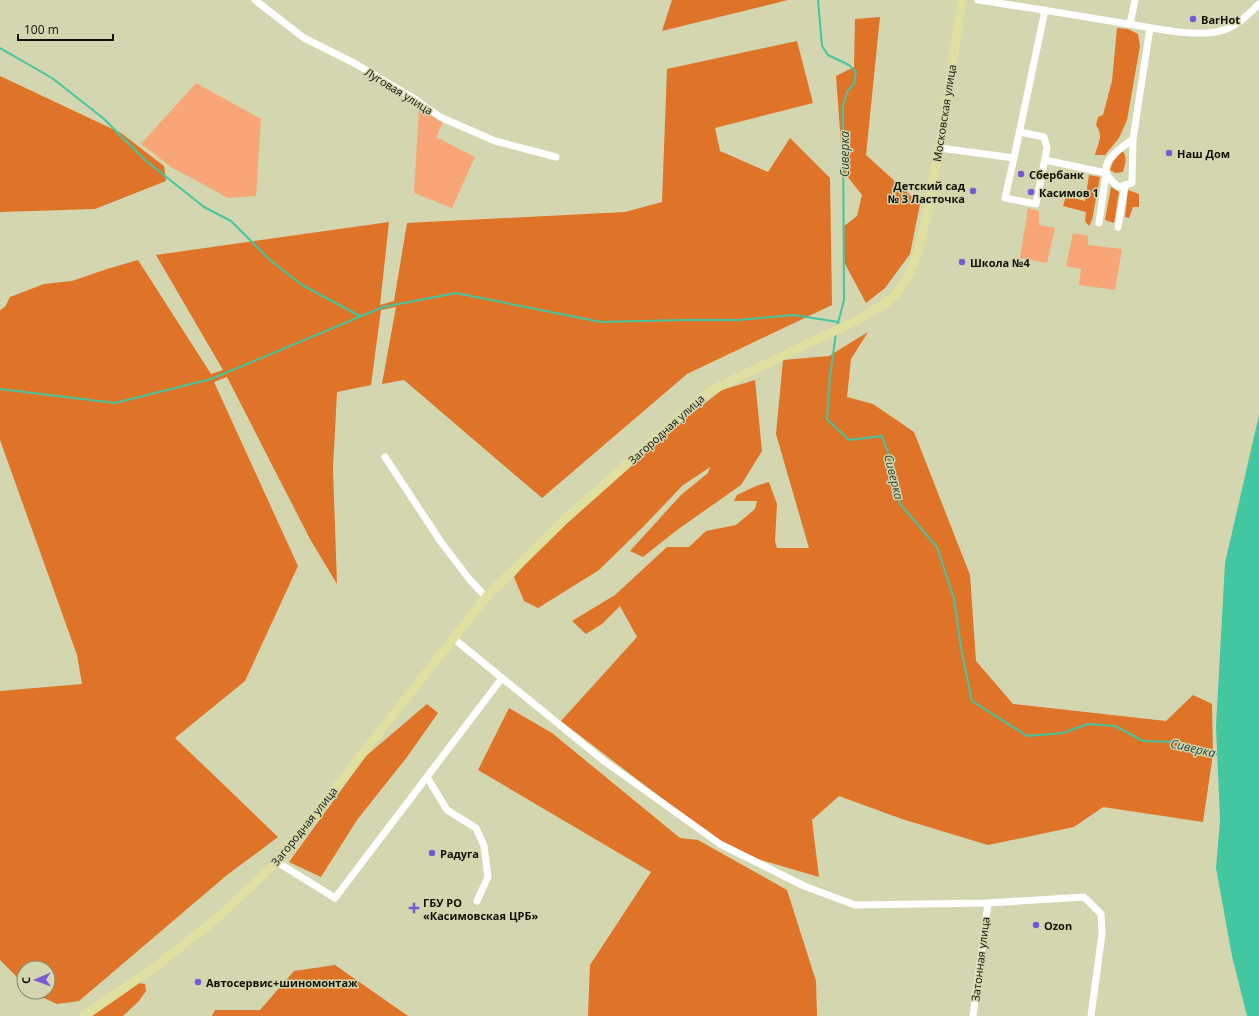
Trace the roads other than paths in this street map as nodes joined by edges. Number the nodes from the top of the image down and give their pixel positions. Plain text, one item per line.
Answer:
1 (255, 0) edge
2 (962, 0) edge
3 (978, 0) edge
4 (1135, 0) edge
5 (1259, 4) edge
6 (1045, 10) junction
7 (1130, 24) junction
8 (1150, 28) junction
9 (1020, 132) junction
10 (1133, 139) junction
11 (940, 148) junction
12 (556, 156) dead end
13 (1014, 158) junction
14 (1044, 160) junction
15 (1106, 173) junction
16 (1125, 185) junction
17 (1099, 223) dead end
18 (1118, 227) dead end
19 (898, 293) joint
20 (384, 457) dead end
21 (486, 597) junction
22 (453, 638) junction
23 (502, 678) junction
24 (428, 776) junction
25 (277, 862) junction
26 (477, 901) dead end
27 (988, 902) junction
28 (84, 1016) edge
29 (973, 1016) edge
30 (1091, 1016) edge

1 - 12 street, Луговая улица
2 - 11 main road, Московская улица
3 - 6 street
4 - 7 street
5 - 8 street
6 - 7 street
6 - 9 street
7 - 8 street
8 - 10 street
9 - 13 street
9 - 14 street
10 - 15 street
10 - 16 street
11 - 13 street
11 - 19 main road, Московская улица
13 - 14 street
14 - 15 street
15 - 16 street
15 - 17 street
16 - 18 street
19 - 21 main road, Загородная улица
20 - 21 street
21 - 22 main road, Загородная улица
22 - 23 street
22 - 25 main road, Загородная улица
23 - 24 street
23 - 27 street
24 - 25 street
24 - 26 street
25 - 28 main road, Загородная улица
27 - 29 street, Затонная улица
27 - 30 street

